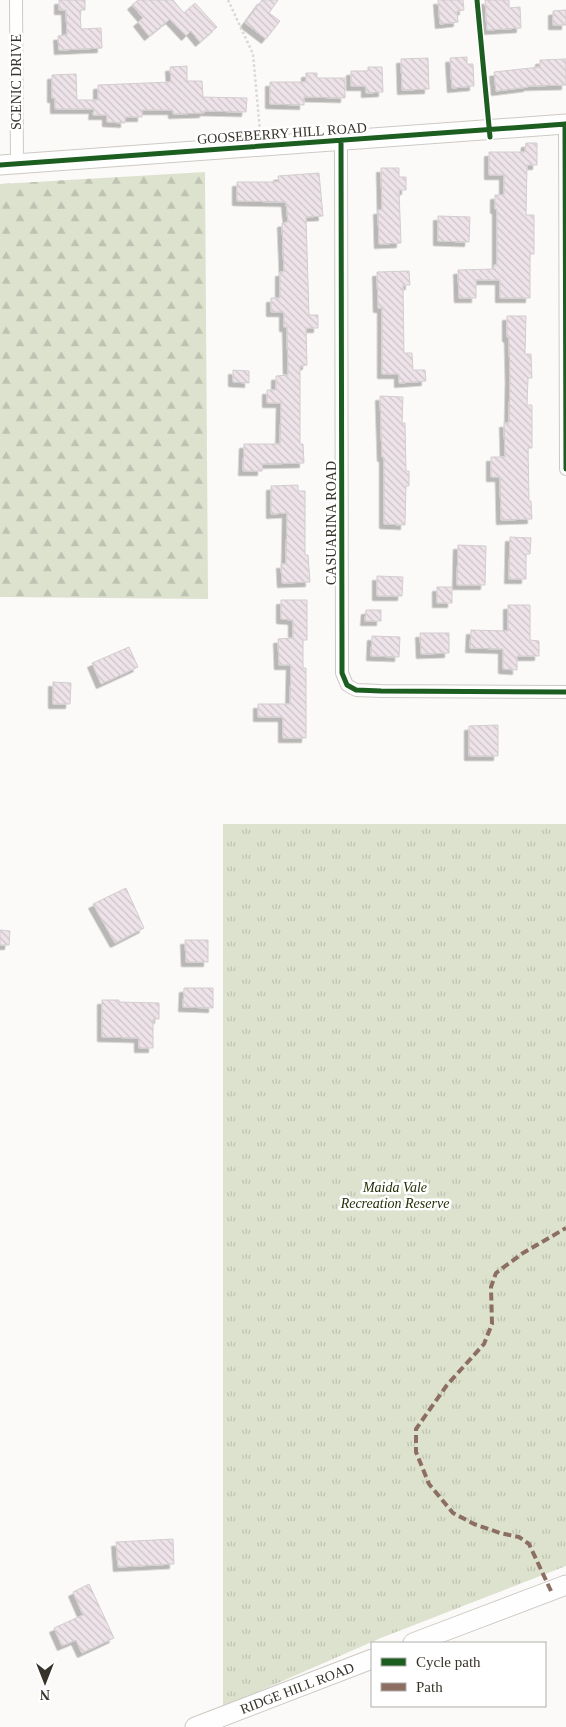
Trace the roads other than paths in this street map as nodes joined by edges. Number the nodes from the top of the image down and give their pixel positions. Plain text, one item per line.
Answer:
1 (16, 0) edge
2 (566, 124) edge
3 (341, 140) junction
4 (8, 164) edge
5 (566, 469) edge
6 (566, 692) edge
7 (566, 1585) edge
8 (416, 1642) edge
9 (371, 1659) edge
10 (194, 1727) edge

1 - 4 street, SCENIC DRIVE
2 - 3 street, GOOSEBERRY HILL ROAD
2 - 5 street
3 - 4 street, GOOSEBERRY HILL ROAD
3 - 6 street, CASUARINA ROAD
7 - 8 street
9 - 10 street, RIDGE HILL ROAD

